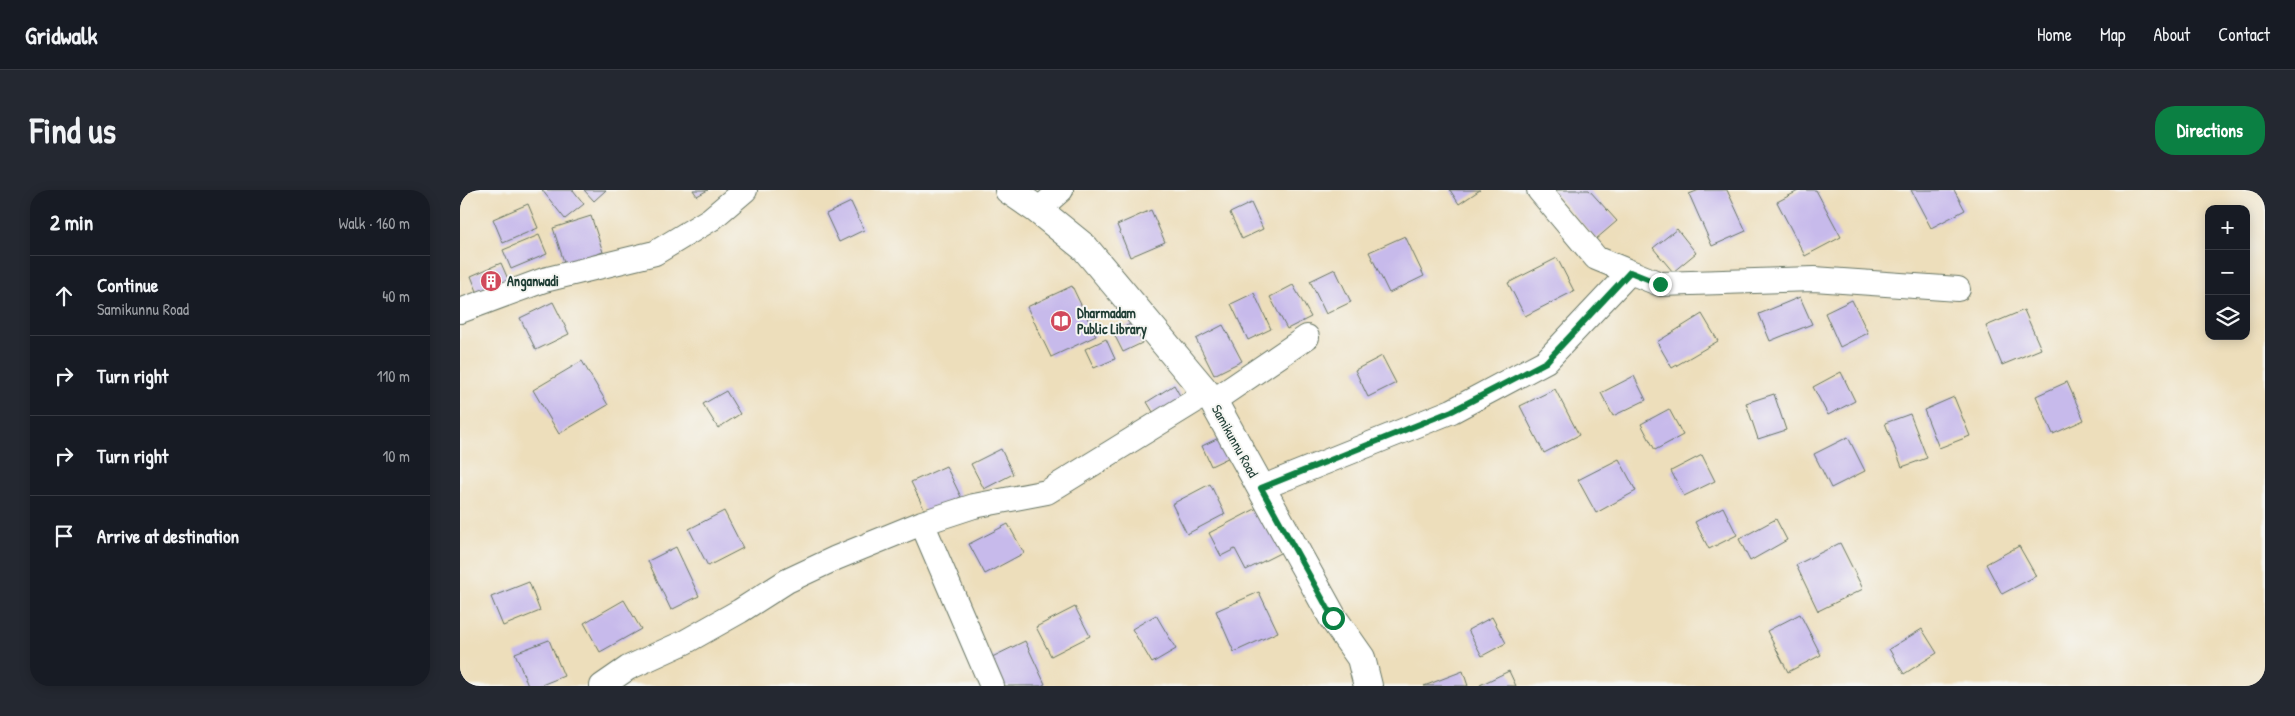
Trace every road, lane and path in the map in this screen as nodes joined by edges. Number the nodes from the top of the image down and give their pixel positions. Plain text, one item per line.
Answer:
1 (745, 190) edge
2 (1009, 190) edge
3 (1061, 190) edge
4 (1539, 190) edge
5 (1038, 210) junction
6 (1630, 272) junction
7 (1958, 288) dead end
8 (460, 311) edge
9 (1307, 336) dead end
10 (1210, 397) junction
11 (1261, 488) junction
12 (922, 523) junction
13 (602, 686) edge
14 (992, 686) edge
15 (1368, 686) edge

1 - 8 street
2 - 5 main road, Samikunnu Road
3 - 5 street
4 - 6 street
5 - 10 main road, Samikunnu Road
6 - 7 street
6 - 11 street
9 - 10 street
10 - 11 main road, Samikunnu Road
10 - 12 street
11 - 15 main road, Samikunnu Road
12 - 13 street
12 - 14 street

